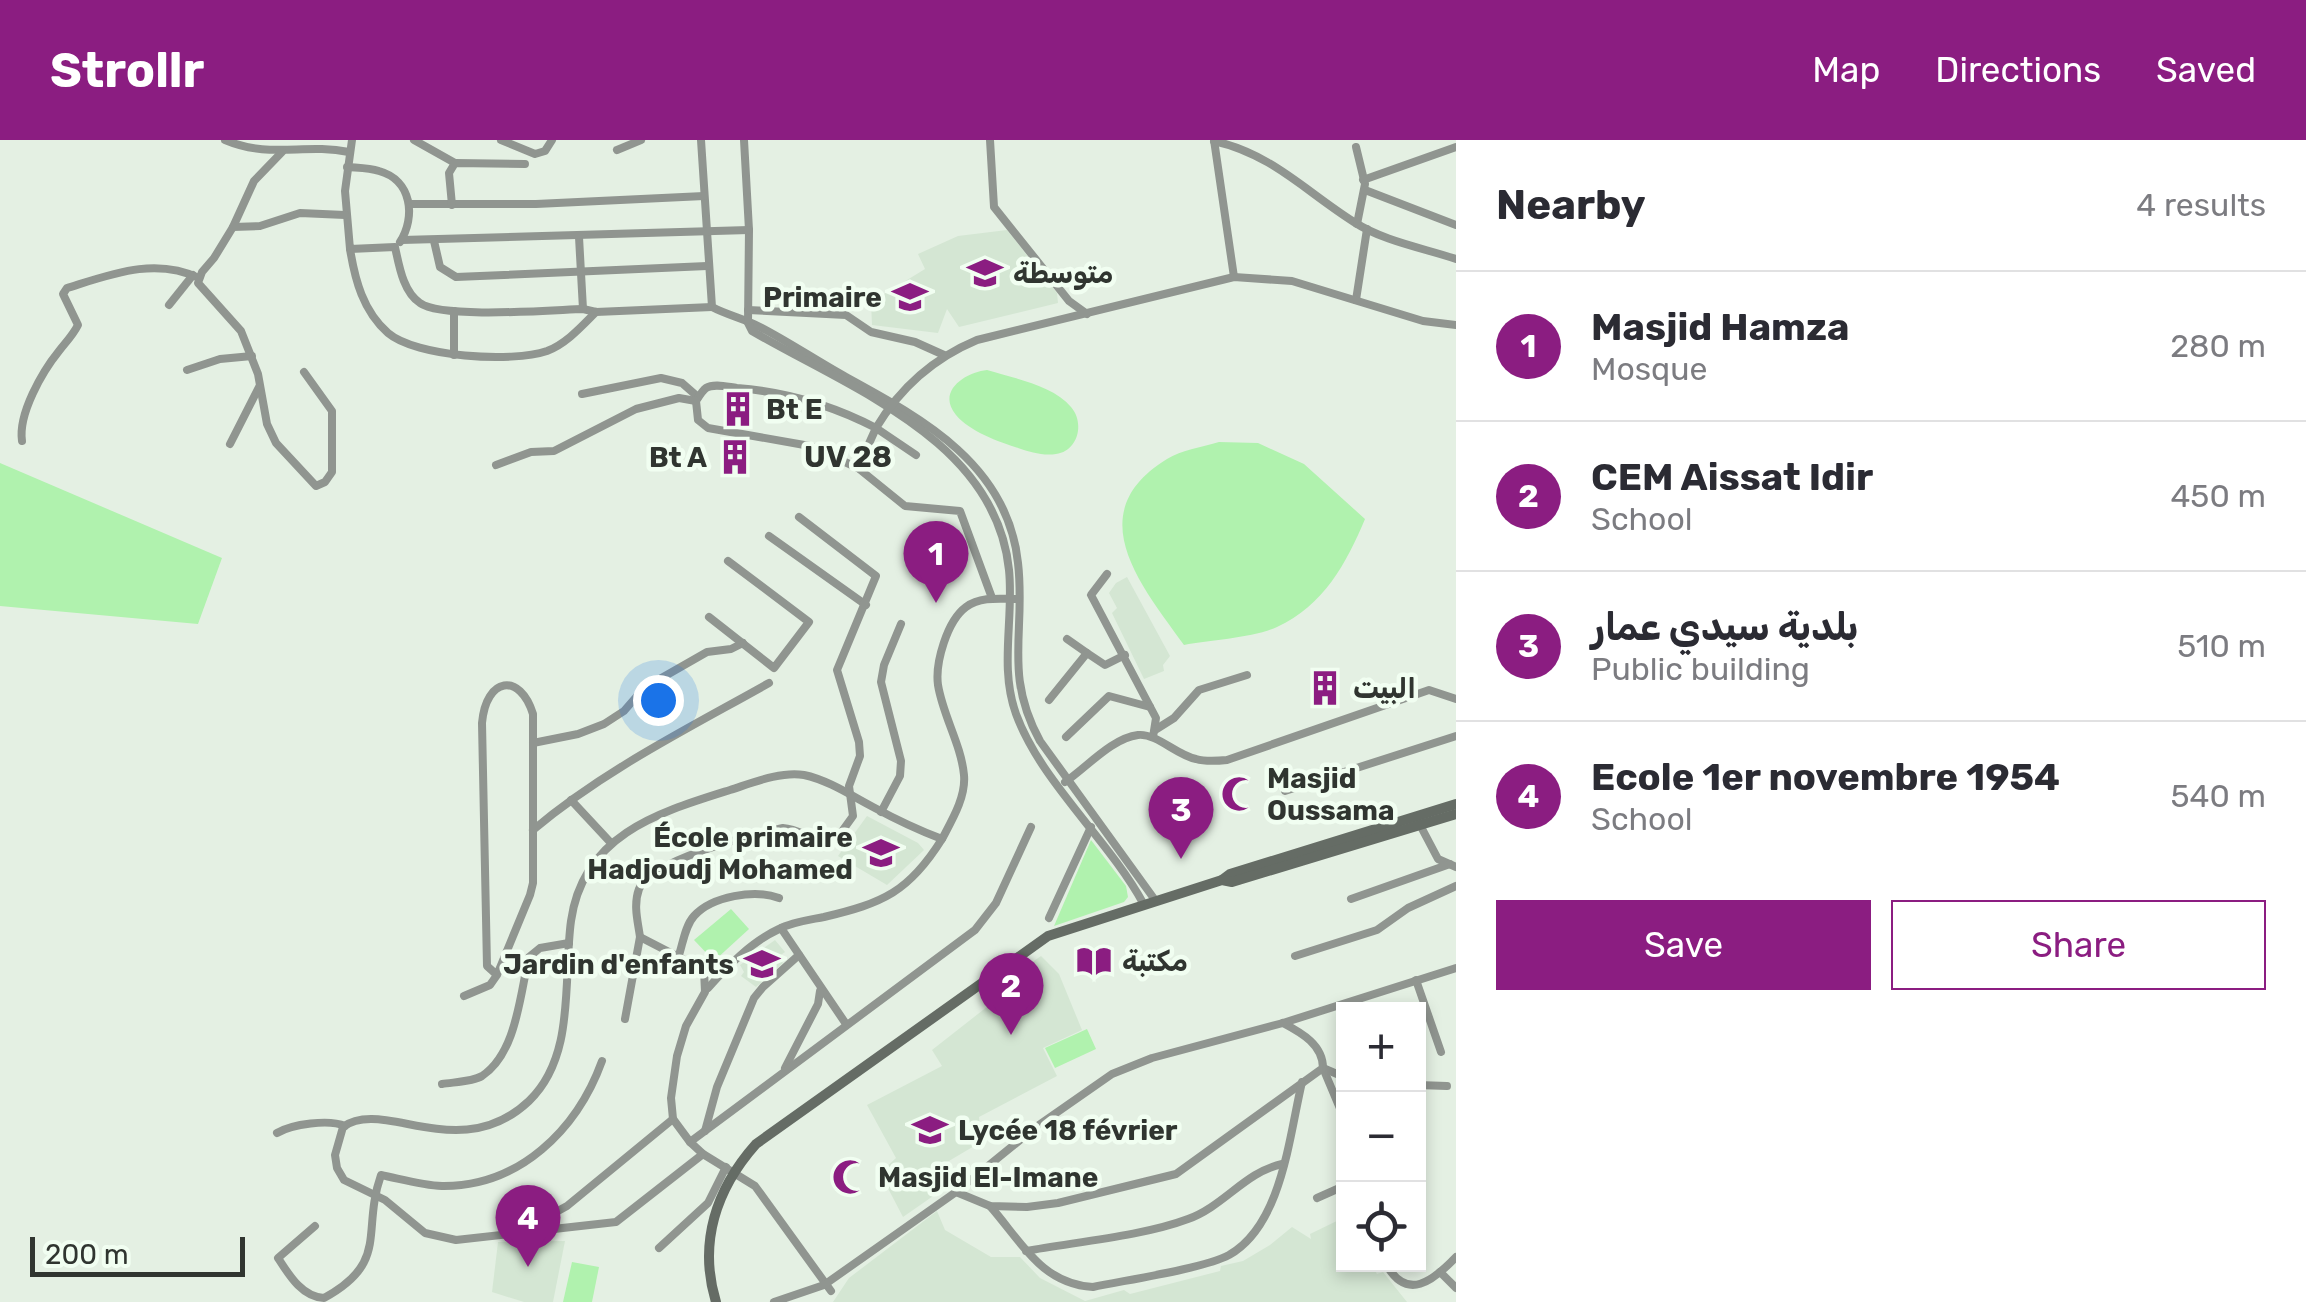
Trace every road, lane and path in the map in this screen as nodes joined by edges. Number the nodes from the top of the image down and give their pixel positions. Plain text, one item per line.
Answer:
1 (225, 140) edge
2 (352, 140) edge
3 (414, 140) edge
4 (501, 140) edge
5 (552, 140) edge
6 (640, 140) edge
7 (701, 140) edge
8 (744, 140) edge
9 (990, 140) edge
10 (1214, 141) edge
11 (1356, 147) dead end
12 (1456, 147) edge
13 (616, 150) dead end
14 (283, 151) junction
15 (349, 152) junction
16 (455, 163) junction
17 (525, 164) dead end
18 (347, 167) junction
19 (1364, 185) junction
20 (704, 196) junction
21 (410, 204) junction
22 (452, 205) junction
23 (345, 215) junction
24 (1357, 224) junction
25 (1456, 226) edge
26 (233, 227) junction
27 (1368, 229) junction
28 (750, 230) junction
29 (706, 232) junction
30 (580, 237) junction
31 (434, 241) junction
32 (398, 244) junction
33 (350, 249) junction
34 (1456, 259) edge
35 (707, 266) junction
36 (580, 272) junction
37 (196, 276) junction
38 (1234, 277) junction
39 (1356, 300) junction
40 (169, 305) dead end
41 (712, 307) junction
42 (583, 309) junction
43 (748, 310) junction
44 (454, 312) junction
45 (596, 312) junction
46 (1087, 314) junction
47 (748, 324) junction
48 (1456, 325) edge
49 (944, 354) junction
50 (454, 355) junction
51 (252, 356) junction
52 (186, 370) dead end
53 (304, 372) dead end
54 (259, 387) junction
55 (582, 394) dead end
56 (697, 399) junction
57 (890, 406) junction
58 (876, 428) junction
59 (22, 441) dead end
60 (230, 444) dead end
61 (916, 455) dead end
62 (496, 465) dead end
63 (858, 468) junction
64 (799, 517) dead end
65 (769, 536) dead end
66 (728, 561) dead end
67 (1107, 574) dead end
68 (992, 598) junction
69 (1014, 599) junction
70 (866, 605) junction
71 (709, 617) dead end
72 (901, 624) dead end
73 (1067, 638) dead end
74 (743, 643) junction
75 (1087, 653) junction
76 (1124, 655) junction
77 (1248, 674) dead end
78 (769, 683) dead end
79 (1049, 700) dead end
80 (1456, 700) edge
81 (1150, 707) junction
82 (1154, 733) junction
83 (1456, 736) edge
84 (1066, 737) dead end
85 (533, 743) junction
86 (1069, 779) junction
87 (1060, 786) junction
88 (1285, 791) dead end
89 (852, 796) junction
90 (571, 800) junction
91 (1456, 804) edge
92 (882, 812) junction
93 (1456, 814) edge
94 (1418, 822) junction
95 (1030, 827) dead end
96 (1091, 828) junction
97 (533, 830) junction
98 (942, 840) junction
99 (611, 843) junction
100 (1453, 865) edge
101 (1456, 886) edge
102 (779, 898) dead end
103 (1351, 899) dead end
104 (1149, 902) junction
105 (1049, 918) dead end
106 (781, 928) junction
107 (640, 937) junction
108 (569, 943) junction
109 (679, 955) junction
110 (799, 955) junction
111 (1295, 956) dead end
112 (1456, 968) edge
113 (704, 970) junction
114 (723, 971) junction
115 (497, 976) junction
116 (1416, 980) junction
117 (820, 986) junction
118 (705, 992) junction
119 (464, 996) dead end
120 (625, 1019) dead end
121 (1283, 1023) junction
122 (846, 1024) junction
123 (1441, 1052) dead end
124 (602, 1061) dead end
125 (1323, 1068) junction
126 (784, 1072) junction
127 (1336, 1074) edge
128 (1302, 1082) junction
129 (442, 1084) dead end
130 (1426, 1085) edge
131 (1447, 1086) dead end
132 (1336, 1099) edge
133 (674, 1119) junction
134 (345, 1126) junction
135 (705, 1130) junction
136 (277, 1133) dead end
137 (690, 1142) junction
138 (703, 1154) junction
139 (1282, 1164) junction
140 (731, 1169) junction
141 (1336, 1190) edge
142 (956, 1192) junction
143 (374, 1194) junction
144 (1317, 1198) dead end
145 (990, 1206) junction
146 (315, 1226) dead end
147 (517, 1234) junction
148 (658, 1248) dead end
149 (1026, 1251) junction
150 (1456, 1257) edge
151 (1391, 1272) edge
152 (1440, 1272) junction
153 (828, 1288) junction
154 (1456, 1288) edge
155 (712, 1302) edge
156 (774, 1302) edge

1 - 14 street
2 - 15 street
3 - 16 street
4 - 5 street
6 - 13 street
7 - 20 street
8 - 28 street
9 - 46 street
10 - 24 street
10 - 38 street
11 - 19 street
12 - 19 street
14 - 15 street
14 - 26 street
15 - 18 street
16 - 17 street
16 - 22 street
18 - 21 street
18 - 23 street
19 - 24 street
19 - 25 street
20 - 22 street
20 - 29 street
21 - 22 street
21 - 32 street
23 - 26 street
23 - 33 street
24 - 27 street
26 - 37 street
27 - 34 street
27 - 39 street
28 - 29 street
28 - 43 street
29 - 30 street
29 - 35 street
30 - 31 street
30 - 36 street
31 - 32 street
31 - 36 street
32 - 33 street
32 - 44 street
33 - 50 street
35 - 36 street
35 - 41 street
36 - 42 street
37 - 40 street
37 - 51 street
37 - 59 street
38 - 39 street
38 - 46 street
39 - 48 street
41 - 45 street
41 - 47 street
42 - 44 street
42 - 45 street
43 - 47 street
43 - 49 street
44 - 50 street
45 - 50 street
46 - 49 street
47 - 57 street
49 - 57 street
51 - 52 street
51 - 54 street
53 - 54 street
54 - 60 street
55 - 56 street
56 - 58 street
56 - 62 street
56 - 63 street
57 - 58 street
57 - 69 street
58 - 61 street
58 - 63 street
63 - 68 street
64 - 70 street
65 - 70 street
66 - 74 street
67 - 76 street
68 - 69 street
68 - 98 street
69 - 86 street
69 - 87 street
70 - 89 street
71 - 74 street
72 - 92 street
73 - 75 street
74 - 85 street
75 - 76 street
75 - 79 street
76 - 81 street
77 - 82 street
78 - 90 street
80 - 82 street
81 - 82 street
81 - 84 street
82 - 86 street
83 - 88 street
85 - 97 street
85 - 115 street
86 - 87 street
86 - 104 street
87 - 96 street
89 - 92 street
89 - 99 street
89 - 107 street
90 - 97 street
90 - 99 street
91 - 94 street
92 - 98 street
93 - 94 street
94 - 100 street
94 - 104 street
95 - 122 street
96 - 104 street
96 - 105 street
97 - 115 street
98 - 106 street
99 - 108 street
100 - 103 street
101 - 111 street
102 - 109 street
104 - 140 street
106 - 110 street
106 - 114 street
107 - 109 street
107 - 120 street
108 - 129 street
108 - 134 street
109 - 113 street
110 - 117 street
110 - 135 street
112 - 116 street
113 - 114 street
113 - 118 street
114 - 118 street
115 - 119 street
116 - 121 street
116 - 123 street
117 - 122 street
117 - 126 street
118 - 133 street
121 - 125 street
121 - 142 street
122 - 126 street
124 - 143 street
125 - 127 street
125 - 128 street
125 - 132 street
126 - 135 street
128 - 139 street
128 - 145 street
130 - 131 street
133 - 137 street
133 - 147 street
134 - 136 street
134 - 143 street
135 - 137 street
137 - 138 street
138 - 140 street
138 - 147 street
139 - 149 street
139 - 149 street
140 - 148 street
140 - 153 street
140 - 155 street
141 - 144 street
142 - 145 street
142 - 153 street
143 - 146 street
143 - 147 street
145 - 149 street
150 - 152 street
151 - 152 street
152 - 154 street
153 - 156 street

